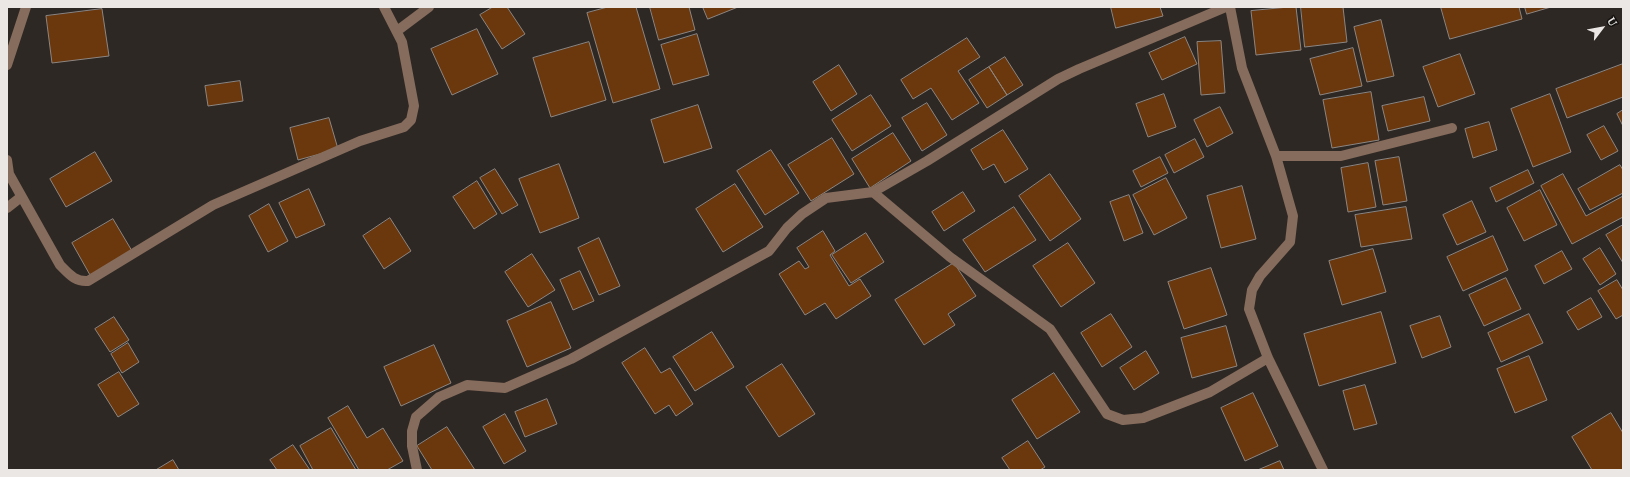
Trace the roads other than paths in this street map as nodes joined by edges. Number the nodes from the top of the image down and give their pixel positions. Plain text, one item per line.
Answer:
1 (26, 7) edge
2 (384, 7) edge
3 (429, 7) edge
4 (1226, 7) edge
5 (1230, 7) edge
6 (397, 31) junction
7 (7, 65) edge
8 (1452, 128) dead end
9 (1276, 156) junction
10 (7, 160) edge
11 (873, 192) junction
12 (21, 197) junction
13 (7, 208) edge
14 (1268, 358) junction
15 (417, 470) edge
16 (1323, 470) edge

1 - 7 street
2 - 6 street
3 - 6 street
4 - 11 street
5 - 9 street
6 - 12 street
8 - 9 street
9 - 14 street
10 - 12 street
11 - 14 street
11 - 15 street
12 - 13 street
14 - 16 street

